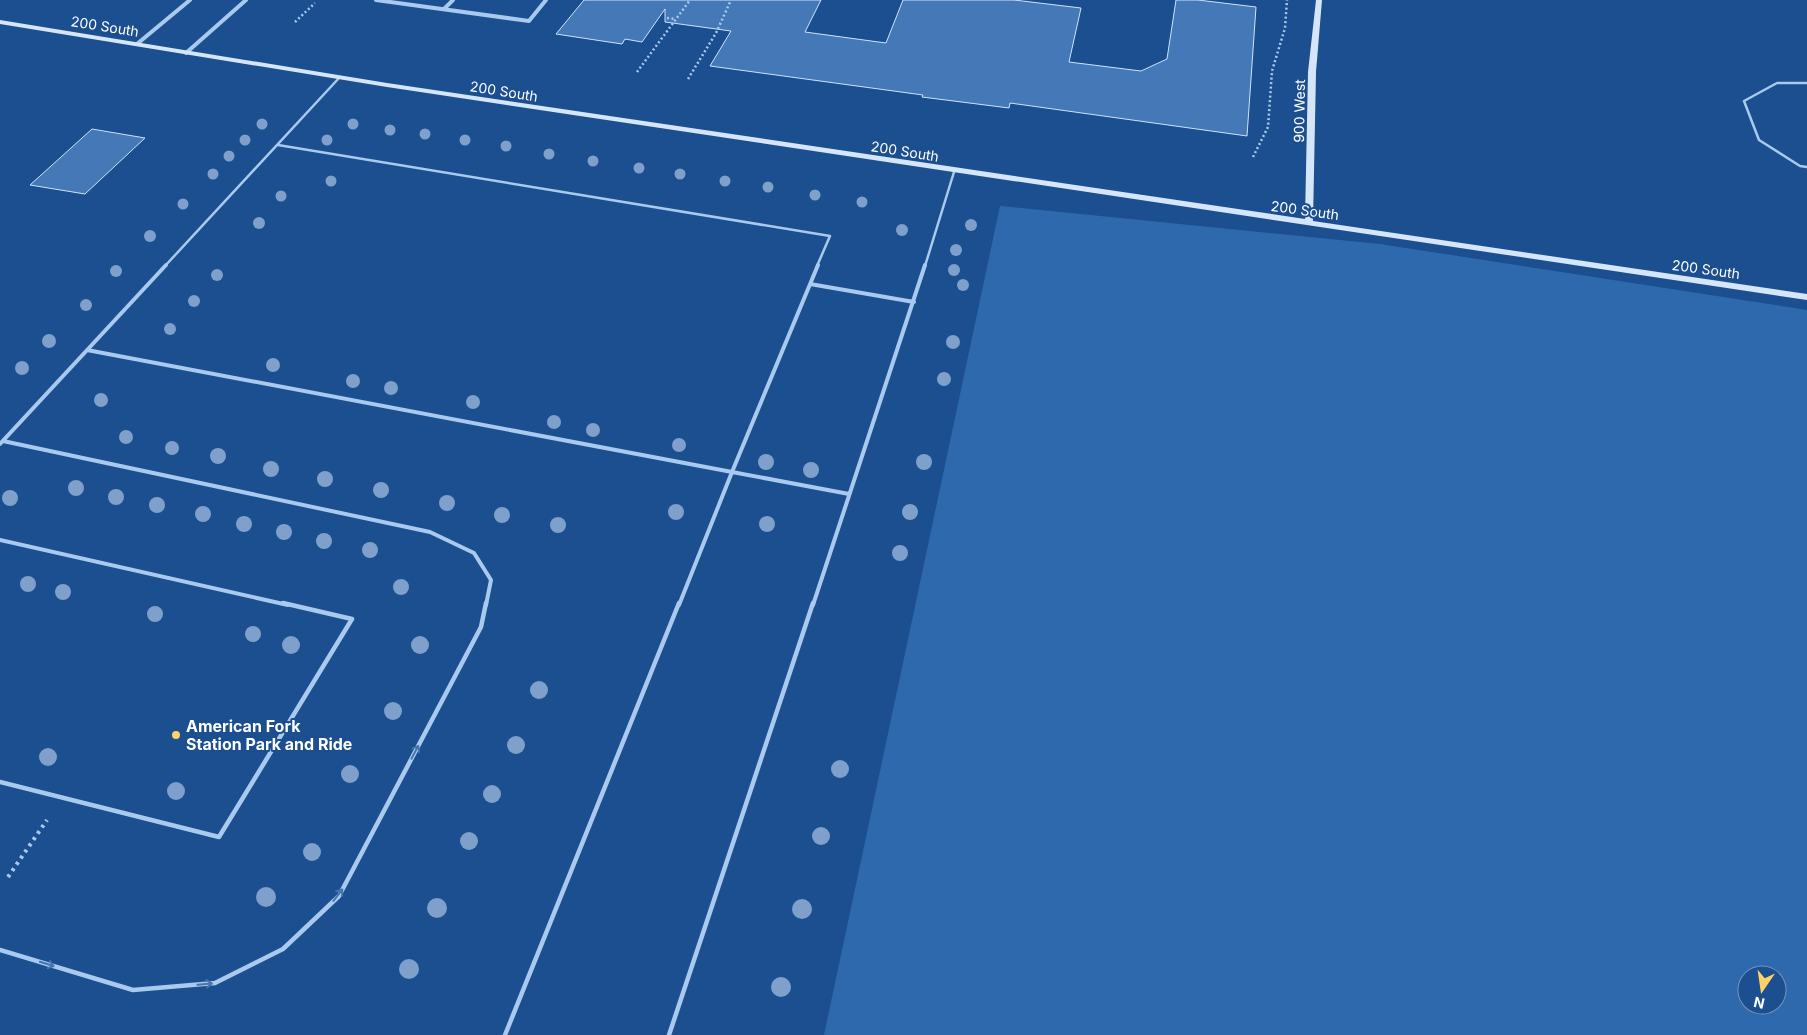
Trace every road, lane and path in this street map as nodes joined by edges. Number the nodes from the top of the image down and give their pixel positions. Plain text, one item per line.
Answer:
1 (190, 0) edge
2 (246, 0) edge
3 (376, 0) edge
4 (452, 0) edge
5 (546, 0) edge
6 (690, 0) edge
7 (731, 0) edge
8 (1286, 0) edge
9 (1319, 0) edge
10 (315, 3) dead end
11 (444, 9) junction
12 (667, 18) dead end
13 (676, 19) junction
14 (0, 22) edge
15 (295, 22) dead end
16 (137, 44) junction
17 (186, 54) junction
18 (638, 72) dead end
19 (339, 78) junction
20 (688, 79) dead end
21 (1807, 82) edge
22 (278, 145) junction
23 (1254, 157) dead end
24 (1807, 167) edge
25 (954, 172) junction
26 (1308, 223) junction
27 (810, 284) junction
28 (1807, 297) edge
29 (914, 302) junction
30 (87, 350) junction
31 (1, 442) edge
32 (732, 472) junction
33 (850, 494) junction
34 (0, 540) edge
35 (0, 782) edge
36 (62, 798) junction
37 (8, 877) dead end
38 (0, 950) edge
39 (504, 1035) edge
40 (669, 1035) edge

1 - 16 street
2 - 17 street
3 - 11 street
4 - 11 street
5 - 11 street
6 - 13 path
7 - 20 path
8 - 23 path
9 - 26 street, 900 West
10 - 15 path
12 - 13 path
13 - 18 path
14 - 16 street, 200 South
16 - 17 street, 200 South
17 - 19 street, 200 South
19 - 22 lane
19 - 25 street, 200 South
21 - 24 lane
22 - 27 lane
22 - 30 lane
25 - 26 street, 200 South
25 - 29 lane
26 - 28 street, 200 South
27 - 29 lane
27 - 32 lane
29 - 33 lane
30 - 31 lane
30 - 32 lane
38 -> 31 lane
32 - 33 lane
32 - 39 lane
33 - 40 lane
34 - 36 lane
35 - 36 lane
36 - 37 path

